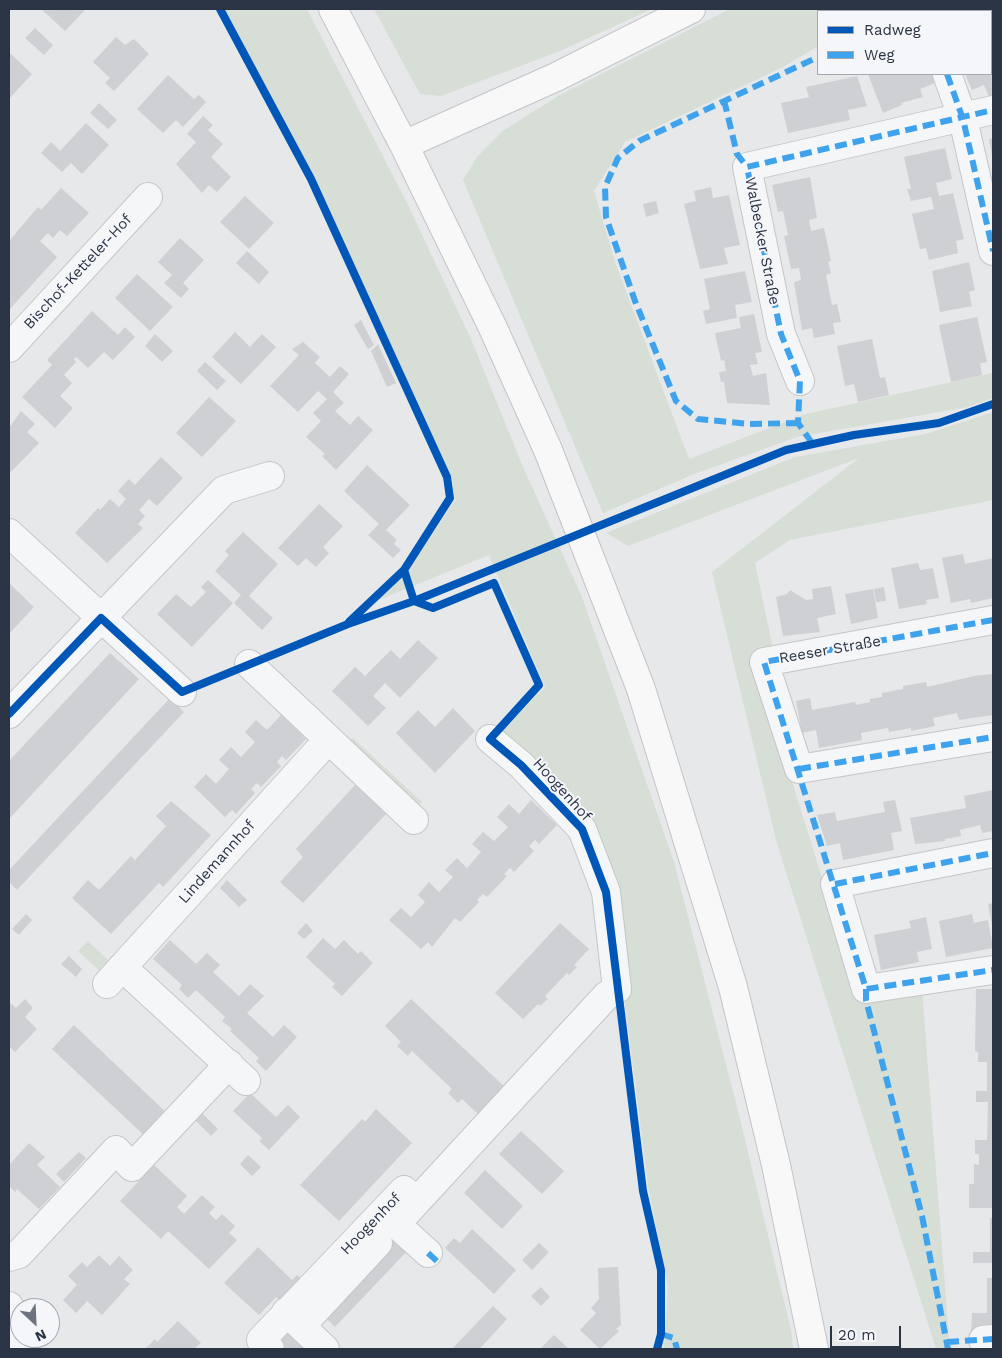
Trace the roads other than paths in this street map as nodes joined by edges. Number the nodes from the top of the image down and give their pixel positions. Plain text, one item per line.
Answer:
1 (333, 9) edge
2 (691, 9) edge
3 (946, 75) edge
4 (993, 110) edge
5 (963, 119) junction
6 (404, 144) junction
7 (148, 197) dead end
8 (993, 251) edge
9 (9, 348) edge
10 (800, 381) dead end
11 (270, 476) dead end
12 (9, 533) edge
13 (101, 618) junction
14 (993, 620) edge
15 (249, 664) dead end
16 (182, 692) dead end
17 (9, 714) edge
18 (993, 736) edge
19 (490, 739) dead end
20 (328, 740) junction
21 (414, 820) dead end
22 (993, 853) edge
23 (993, 970) edge
24 (455, 1162) junction
25 (396, 1224) junction
26 (428, 1253) dead end
27 (9, 1257) edge
28 (9, 1306) edge
29 (294, 1319) junction
30 (24, 1349) edge
31 (270, 1349) edge
32 (325, 1349) edge
33 (814, 1349) edge

1 - 6 main road
2 - 6 main road
3 - 5 street
4 - 5 street, Walbecker Straße
5 - 8 street
5 - 10 street, Walbecker Straße
6 - 33 main road
7 - 9 street, Bischof-Ketteler-Hof
11 - 13 street
12 - 13 street
13 - 16 street
13 - 17 street
14 - 18 street, Reeser Straße
15 - 20 street
19 - 24 street, Hoogenhof
20 - 21 street
20 - 27 street, Lindemannhof
22 - 23 street
24 - 25 street, Hoogenhof
24 - 29 street, Hoogenhof
25 - 26 street, Hoogenhof
25 - 29 street, Hoogenhof
28 - 30 street
29 - 31 street, Hoogenhof
29 - 32 street

